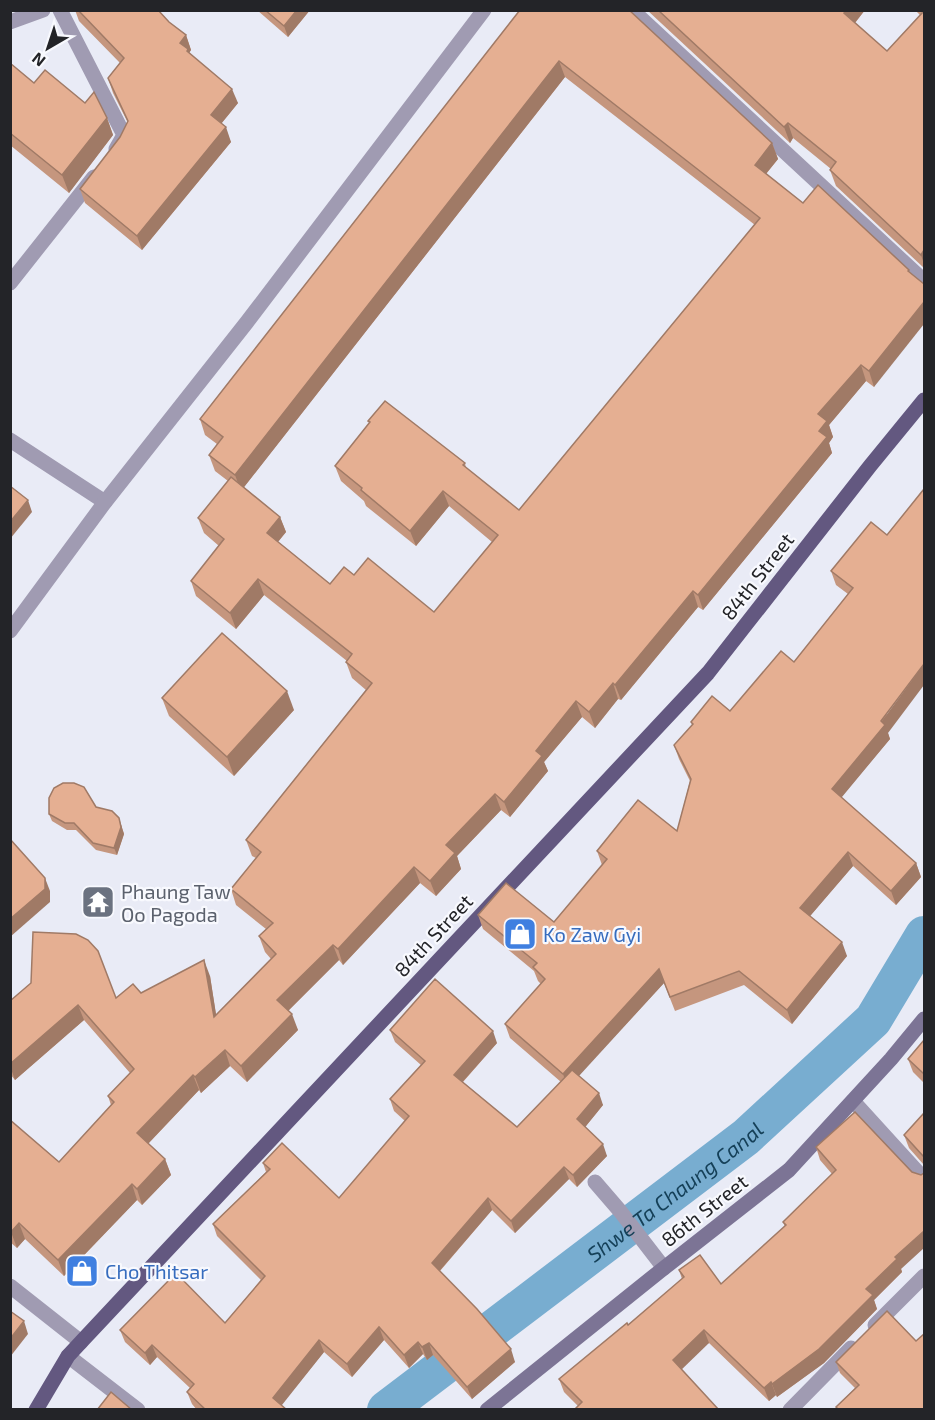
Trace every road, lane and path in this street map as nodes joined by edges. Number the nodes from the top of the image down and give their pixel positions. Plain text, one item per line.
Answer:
1 (43, 10) edge
2 (60, 10) edge
3 (484, 10) edge
4 (632, 10) edge
5 (10, 22) edge
6 (924, 281) edge
7 (10, 283) edge
8 (924, 400) edge
9 (10, 440) edge
10 (105, 501) junction
11 (10, 631) edge
12 (924, 1019) edge
13 (853, 1101) junction
14 (924, 1179) edge
15 (595, 1182) dead end
16 (664, 1268) junction
17 (924, 1276) edge
18 (10, 1286) edge
19 (81, 1342) junction
20 (68, 1356) junction
21 (36, 1410) edge
22 (138, 1410) edge
23 (487, 1410) edge
24 (790, 1410) edge

1 - 5 street
2 - 7 street
3 - 10 street
4 - 6 street
8 - 19 main road, 84th Street
9 - 10 street
10 - 11 street
12 - 13 main road, 86th Street
13 - 14 street
13 - 16 main road, 86th Street
15 - 16 street
16 - 23 main road, 86th Street
17 - 24 street
18 - 19 street
19 - 20 main road, 84th Street
20 - 21 main road, 84th Street
20 - 22 street

